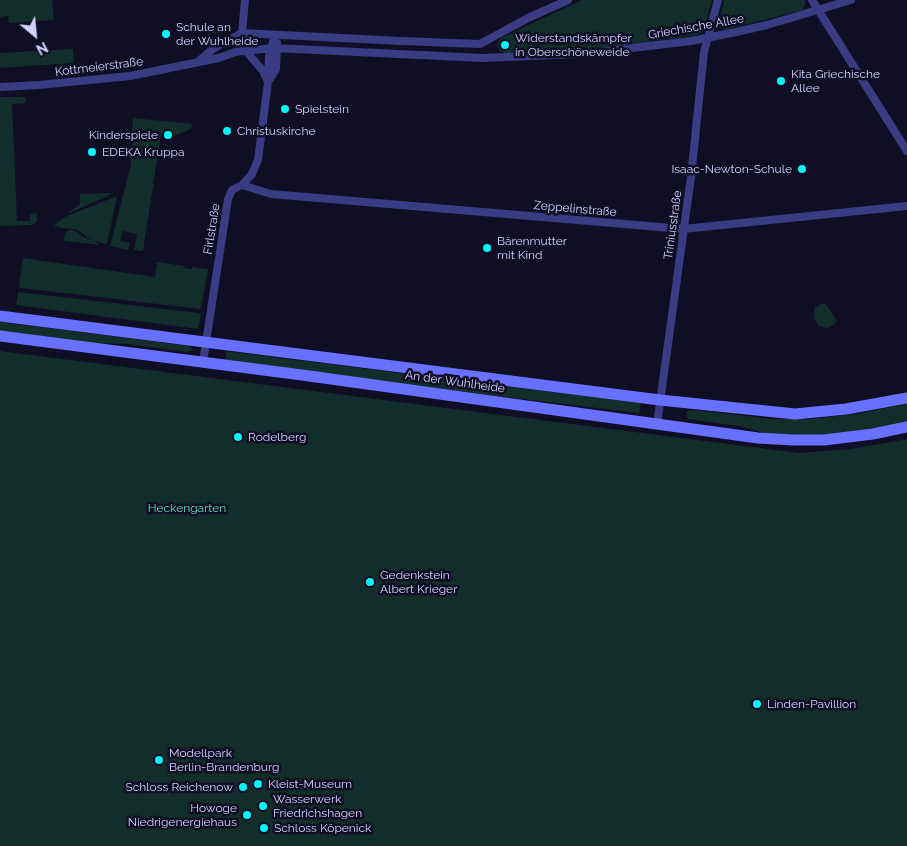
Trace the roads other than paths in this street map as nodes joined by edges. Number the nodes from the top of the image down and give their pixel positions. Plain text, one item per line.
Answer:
1 (245, 0) edge
2 (544, 0) edge
3 (568, 0) edge
4 (718, 0) edge
5 (812, 0) edge
6 (851, 0) edge
7 (548, 9) junction
8 (818, 10) junction
9 (242, 33) junction
10 (276, 35) junction
11 (708, 37) junction
12 (480, 44) junction
13 (275, 48) junction
14 (245, 50) junction
15 (482, 58) junction
16 (200, 60) junction
17 (268, 82) junction
18 (0, 87) edge
19 (907, 152) edge
20 (242, 185) junction
21 (907, 206) edge
22 (683, 229) junction
23 (0, 316) edge
24 (0, 336) edge
25 (206, 343) junction
26 (203, 362) junction
27 (907, 398) edge
28 (660, 400) junction
29 (657, 424) junction
30 (907, 427) edge

1 - 9 street
2 - 7 street
3 - 7 street
4 - 11 street, Triniusstraße
5 - 8 street
6 - 8 street, Griechische Allee
7 - 12 street
8 - 11 street, Griechische Allee
8 - 19 street
9 - 10 street
9 - 14 street
9 - 16 street, Kottmeierstraße
10 - 12 street
10 - 13 street, Firlstraße
11 - 15 street, Griechische Allee
11 - 22 street, Triniusstraße
12 - 15 street
13 - 14 street, Kottmeierstraße
13 - 15 street, Griechische Allee
13 - 17 street, Firlstraße
14 - 16 street, Kottmeierstraße
14 - 17 street
16 - 18 street, Kottmeierstraße
17 - 20 street, Firlstraße
20 - 22 street, Zeppelinstraße
20 - 25 street, Firlstraße
21 - 22 street, Zeppelinstraße
22 - 28 street, Triniusstraße
23 - 25 main road, An der Wuhlheide
24 - 26 main road, An der Wuhlheide
25 - 26 street, Firlstraße
25 - 28 main road, An der Wuhlheide
26 - 29 main road, An der Wuhlheide
27 - 28 main road, An der Wuhlheide
28 - 29 street, Triniusstraße
29 - 30 main road, An der Wuhlheide

